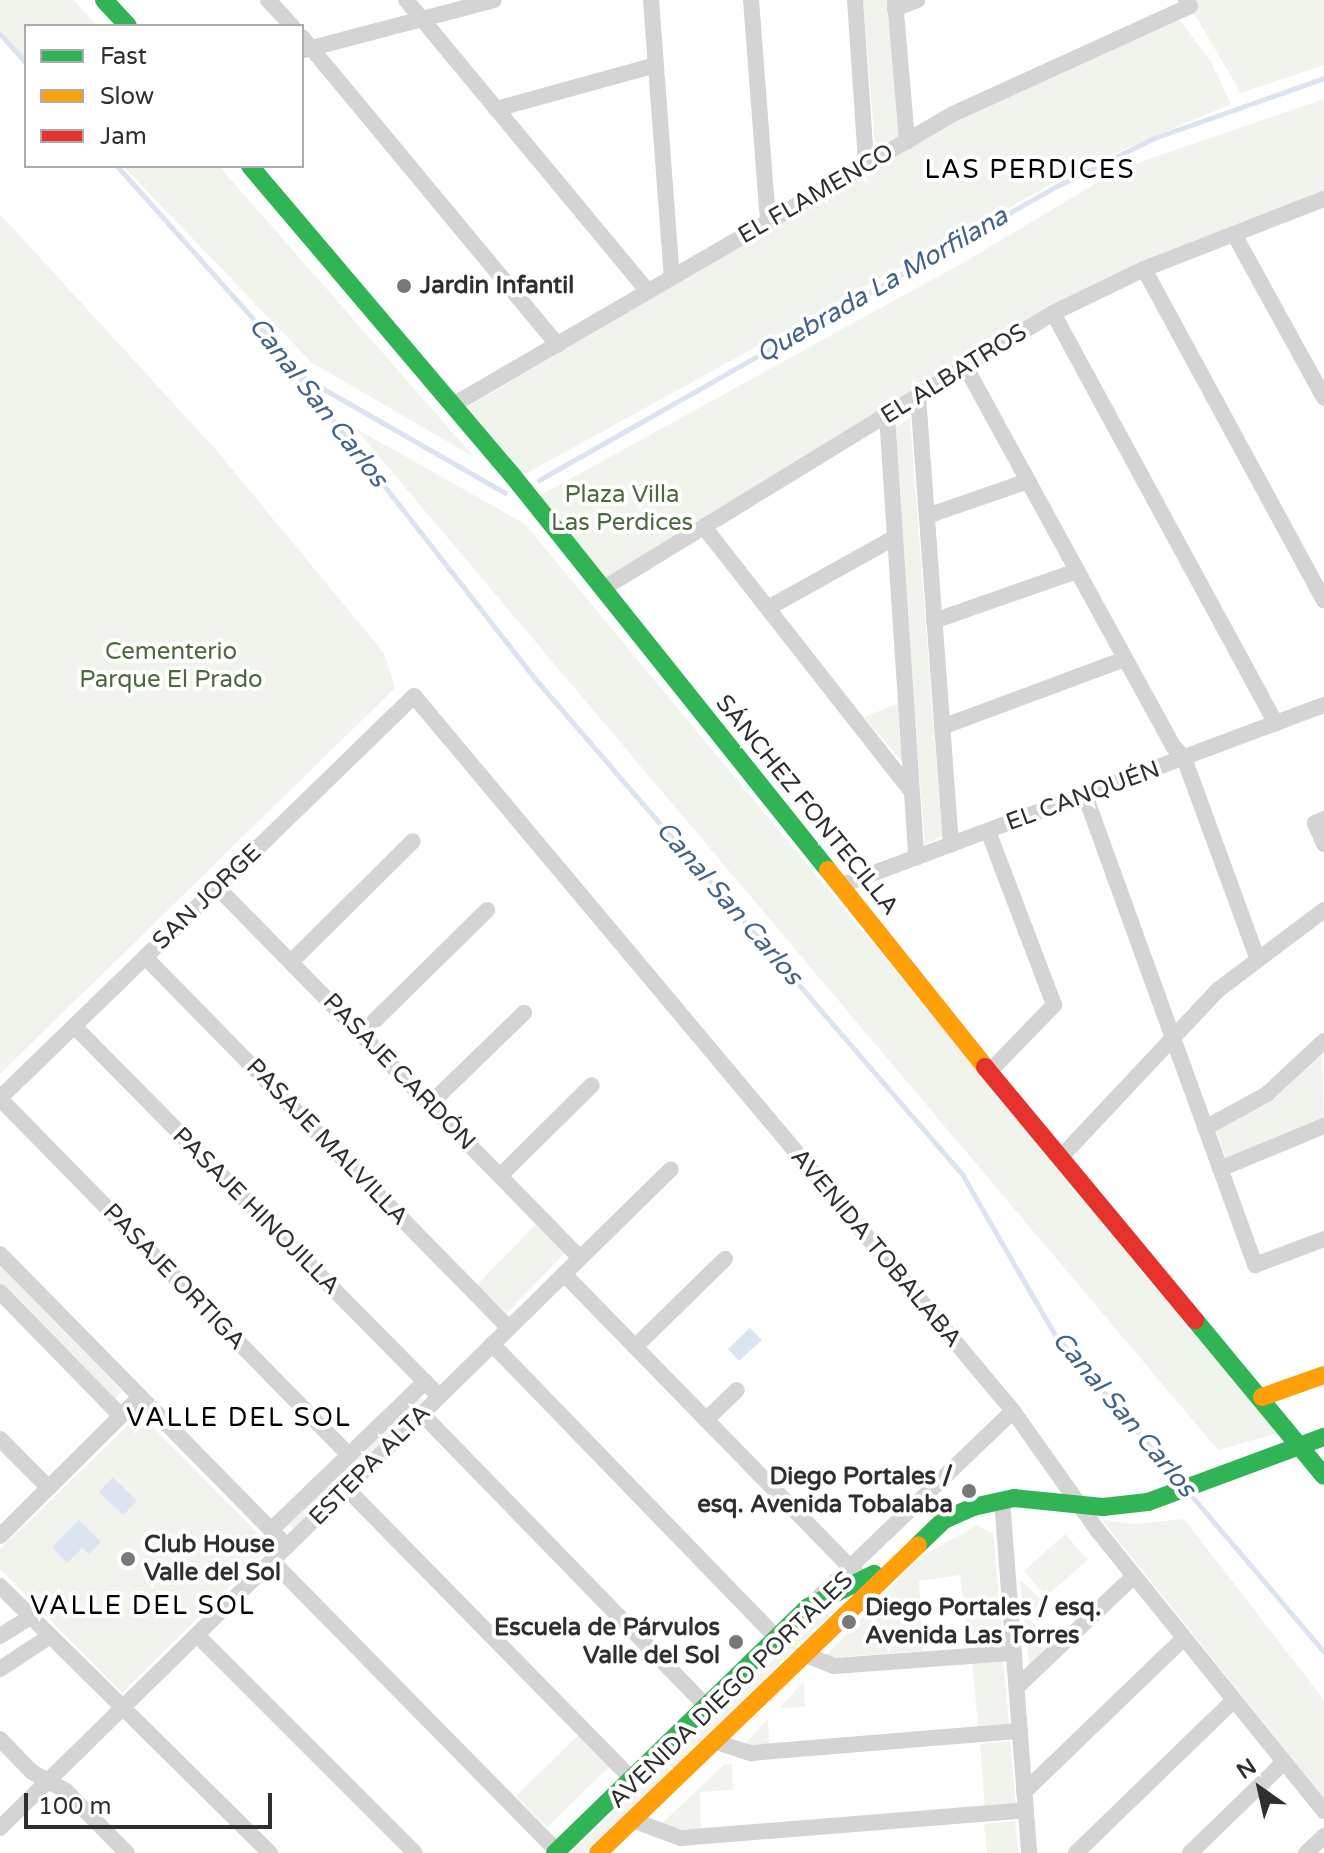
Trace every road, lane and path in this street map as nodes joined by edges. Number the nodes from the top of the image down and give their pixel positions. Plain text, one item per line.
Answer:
1 (104, 0) edge
2 (268, 0) edge
3 (406, 0) edge
4 (494, 0) edge
5 (651, 0) edge
6 (751, 0) edge
7 (855, 0) edge
8 (917, 0) edge
9 (1188, 3) edge
10 (895, 4) edge
11 (422, 19) junction
12 (126, 24) edge
13 (290, 24) edge
14 (305, 45) edge
15 (656, 65) junction
16 (496, 109) junction
17 (907, 141) junction
18 (866, 163) junction
19 (252, 168) edge
20 (1324, 199) edge
21 (768, 221) junction
22 (1234, 234) junction
23 (1144, 269) junction
24 (672, 277) junction
25 (648, 292) junction
26 (1053, 313) junction
27 (558, 345) junction
28 (964, 364) junction
29 (918, 396) junction
30 (1324, 398) edge
31 (453, 405) junction
32 (887, 416) junction
33 (1028, 481) junction
34 (927, 516) junction
35 (704, 527) junction
36 (894, 538) junction
37 (1077, 571) junction
38 (604, 588) junction
39 (1324, 600) edge
40 (768, 608) junction
41 (934, 621) junction
42 (1125, 659) junction
43 (414, 696) joint
44 (1324, 705) edge
45 (1276, 723) junction
46 (942, 727) junction
47 (1184, 758) junction
48 (911, 791) junction
49 (1085, 795) junction
50 (1324, 819) edge
51 (988, 831) junction
52 (413, 841) dead end
53 (1324, 844) edge
54 (951, 845) junction
55 (916, 858) junction
56 (842, 885) junction
57 (217, 887) junction
58 (487, 910) dead end
59 (1324, 910) edge
60 (145, 957) junction
61 (1257, 957) junction
62 (292, 961) junction
63 (524, 1013) dead end
64 (74, 1026) junction
65 (361, 1034) junction
66 (1172, 1037) junction
67 (1324, 1041) edge
68 (989, 1072) junction
69 (592, 1085) dead end
70 (0, 1098) edge
71 (430, 1104) junction
72 (1324, 1126) edge
73 (1205, 1128) junction
74 (1062, 1156) junction
75 (671, 1169) dead end
76 (1220, 1169) junction
77 (500, 1176) junction
78 (1324, 1239) edge
79 (0, 1254) edge
80 (580, 1258) junction
81 (725, 1259) dead end
82 (564, 1274) junction
83 (0, 1292) edge
84 (509, 1328) junction
85 (492, 1344) junction
86 (635, 1347) junction
87 (1324, 1375) edge
88 (425, 1382) junction
89 (737, 1390) dead end
90 (439, 1396) junction
91 (140, 1397) junction
92 (1262, 1397) junction
93 (1013, 1411) junction
94 (422, 1414) junction
95 (121, 1416) junction
96 (706, 1420) junction
97 (1324, 1437) edge
98 (0, 1439) edge
99 (1301, 1446) junction
100 (349, 1455) junction
101 (1324, 1476) edge
102 (49, 1488) junction
103 (346, 1488) junction
104 (1002, 1500) junction
105 (1083, 1505) junction
106 (271, 1530) junction
107 (0, 1536) edge
108 (287, 1546) junction
109 (272, 1561) junction
110 (896, 1562) junction
111 (856, 1573) junction
112 (1134, 1576) junction
113 (0, 1586) edge
114 (838, 1593) junction
115 (808, 1607) junction
116 (31, 1617) junction
117 (826, 1632) junction
118 (197, 1635) junction
119 (0, 1636) edge
120 (50, 1636) junction
121 (777, 1638) junction
122 (1184, 1638) junction
123 (1014, 1653) junction
124 (803, 1654) junction
125 (0, 1669) edge
126 (1017, 1687) junction
127 (1234, 1700) junction
128 (706, 1706) junction
129 (122, 1708) junction
130 (1020, 1731) junction
131 (0, 1739) edge
132 (713, 1741) junction
133 (1284, 1762) junction
134 (632, 1779) junction
135 (48, 1781) junction
136 (1024, 1792) junction
137 (1026, 1810) junction
138 (1324, 1811) edge
139 (632, 1820) junction
140 (0, 1828) edge
141 (1324, 1836) edge
142 (556, 1852) edge
143 (127, 1853) edge
144 (270, 1853) edge
145 (415, 1853) edge
146 (598, 1853) edge
147 (1029, 1853) edge
148 (1076, 1853) edge
149 (1190, 1853) edge
150 (1306, 1853) edge

1 - 12 street
2 - 13 street
3 - 11 street
4 - 11 street
5 - 15 street
6 - 21 street
7 - 18 street
8 - 10 street
9 - 17 street, EL FLAMENCO
10 - 17 street
11 - 14 street
11 - 16 street
14 - 27 street
15 - 16 street
15 - 24 street
16 - 25 street
17 - 18 street, EL FLAMENCO
18 - 21 street, EL FLAMENCO
19 - 31 street, SÁNCHEZ FONTECILLA
20 - 22 street, EL ALBATROS
21 - 24 street, EL FLAMENCO
22 - 23 street, EL ALBATROS
22 - 30 street
23 - 26 street, EL ALBATROS
23 - 39 street
24 - 25 street, EL FLAMENCO
25 - 27 street, EL FLAMENCO
26 - 28 street, EL ALBATROS
26 - 45 street
27 - 31 street, EL FLAMENCO
28 - 29 street, EL ALBATROS
28 - 33 street
29 - 32 street, EL ALBATROS
29 - 34 street
31 - 38 street, SÁNCHEZ FONTECILLA
32 - 35 street, EL ALBATROS
32 - 36 street
33 - 34 street
33 - 37 street
34 - 41 street
35 - 38 street, EL ALBATROS
35 - 40 street
36 - 40 street
36 - 48 street
37 - 41 street
37 - 42 street
38 - 56 street, SÁNCHEZ FONTECILLA
40 - 48 street
41 - 46 street
42 - 46 street
42 - 47 street
43 - 57 street, SAN JORGE
43 - 93 street, AVENIDA TOBALABA
44 - 45 street, EL CANQUÉN
45 - 47 street, EL CANQUÉN
46 - 54 street
47 - 49 street, EL CANQUÉN
47 - 61 street
48 - 55 street
49 - 51 street, EL CANQUÉN
49 - 66 street
50 - 53 street
51 - 54 street, EL CANQUÉN
51 - 68 street
52 - 62 street
54 - 55 street, EL CANQUÉN
55 - 56 street, EL CANQUÉN
56 - 68 street, SÁNCHEZ FONTECILLA
57 - 60 street, SAN JORGE
57 - 62 street, PASAJE CARDÓN
58 - 65 street
59 - 61 street
60 - 64 street, SAN JORGE
60 - 84 street, PASAJE MALVILLA
61 - 66 street
62 - 65 street, PASAJE CARDÓN
63 - 71 street
64 - 70 street, SAN JORGE
64 - 88 street, PASAJE HINOJILLA
65 - 71 street, PASAJE CARDÓN
66 - 73 street
66 - 74 street
67 - 73 street
68 - 74 street, SÁNCHEZ FONTECILLA
69 - 77 street
70 - 100 street, PASAJE ORTIGA
71 - 77 street, PASAJE CARDÓN
72 - 76 street
73 - 76 street
74 - 92 street, SÁNCHEZ FONTECILLA
75 - 80 street, ESTEPA ALTA
76 - 78 street
77 - 80 street, PASAJE CARDÓN
79 - 91 street
80 - 82 street, ESTEPA ALTA
81 - 86 street
82 - 84 street, ESTEPA ALTA
82 - 86 street
83 - 95 street
84 - 85 street, ESTEPA ALTA
85 - 90 street, ESTEPA ALTA
85 - 121 street
86 - 96 street
87 - 92 street
88 - 90 street, PASAJE HINOJILLA
88 - 100 street, ESTEPA ALTA
89 - 96 street
90 - 94 street, ESTEPA ALTA
91 - 95 street
91 - 106 street
92 - 99 street, SÁNCHEZ FONTECILLA
93 - 105 street, AVENIDA TOBALABA
93 - 111 street, AVENIDA DIEGO PORTALES
94 - 103 street, ESTEPA ALTA
94 - 128 street
95 - 102 street
96 - 111 street
97 - 99 street, AVENIDA DIEGO PORTALES
98 - 102 street
99 - 101 street, SÁNCHEZ FONTECILLA
99 - 105 street, AVENIDA DIEGO PORTALES
100 - 106 street, ESTEPA ALTA
102 - 107 street
103 - 108 street, ESTEPA ALTA
103 - 134 street
104 - 105 street, AVENIDA DIEGO PORTALES
104 - 110 street, AVENIDA DIEGO PORTALES
104 - 123 street
105 - 112 street, AVENIDA TOBALABA
106 - 108 street
108 - 109 street, ESTEPA ALTA
109 - 118 street, ESTEPA ALTA
109 - 142 street
110 - 111 street, AVENIDA DIEGO PORTALES
110 - 117 street, AVENIDA DIEGO PORTALES
111 - 114 street, AVENIDA DIEGO PORTALES
111 - 115 street, AVENIDA DIEGO PORTALES
112 - 122 street, AVENIDA TOBALABA
112 - 126 street
113 - 116 street
114 - 115 street, AVENIDA DIEGO PORTALES
114 - 117 street
115 - 121 street, AVENIDA DIEGO PORTALES
116 - 119 street
116 - 120 street
117 - 124 street, AVENIDA DIEGO PORTALES
118 - 129 street, ESTEPA ALTA
118 - 145 street
120 - 125 street
120 - 129 street
121 - 128 street, AVENIDA DIEGO PORTALES
122 - 127 street, AVENIDA TOBALABA
122 - 136 street
123 - 124 street
123 - 126 street
124 - 132 street, AVENIDA DIEGO PORTALES
126 - 130 street
127 - 133 street, AVENIDA TOBALABA
127 - 148 street
128 - 134 street, AVENIDA DIEGO PORTALES
129 - 135 street, ESTEPA ALTA
129 - 144 street
130 - 132 street
130 - 136 street
131 - 135 street
132 - 139 street, AVENIDA DIEGO PORTALES
133 - 138 street, AVENIDA TOBALABA
133 - 149 street
134 - 142 street, AVENIDA DIEGO PORTALES
135 - 140 street, ESTEPA ALTA
135 - 143 street
136 - 137 street
137 - 139 street
137 - 147 street
139 - 146 street, AVENIDA DIEGO PORTALES
141 - 150 street

